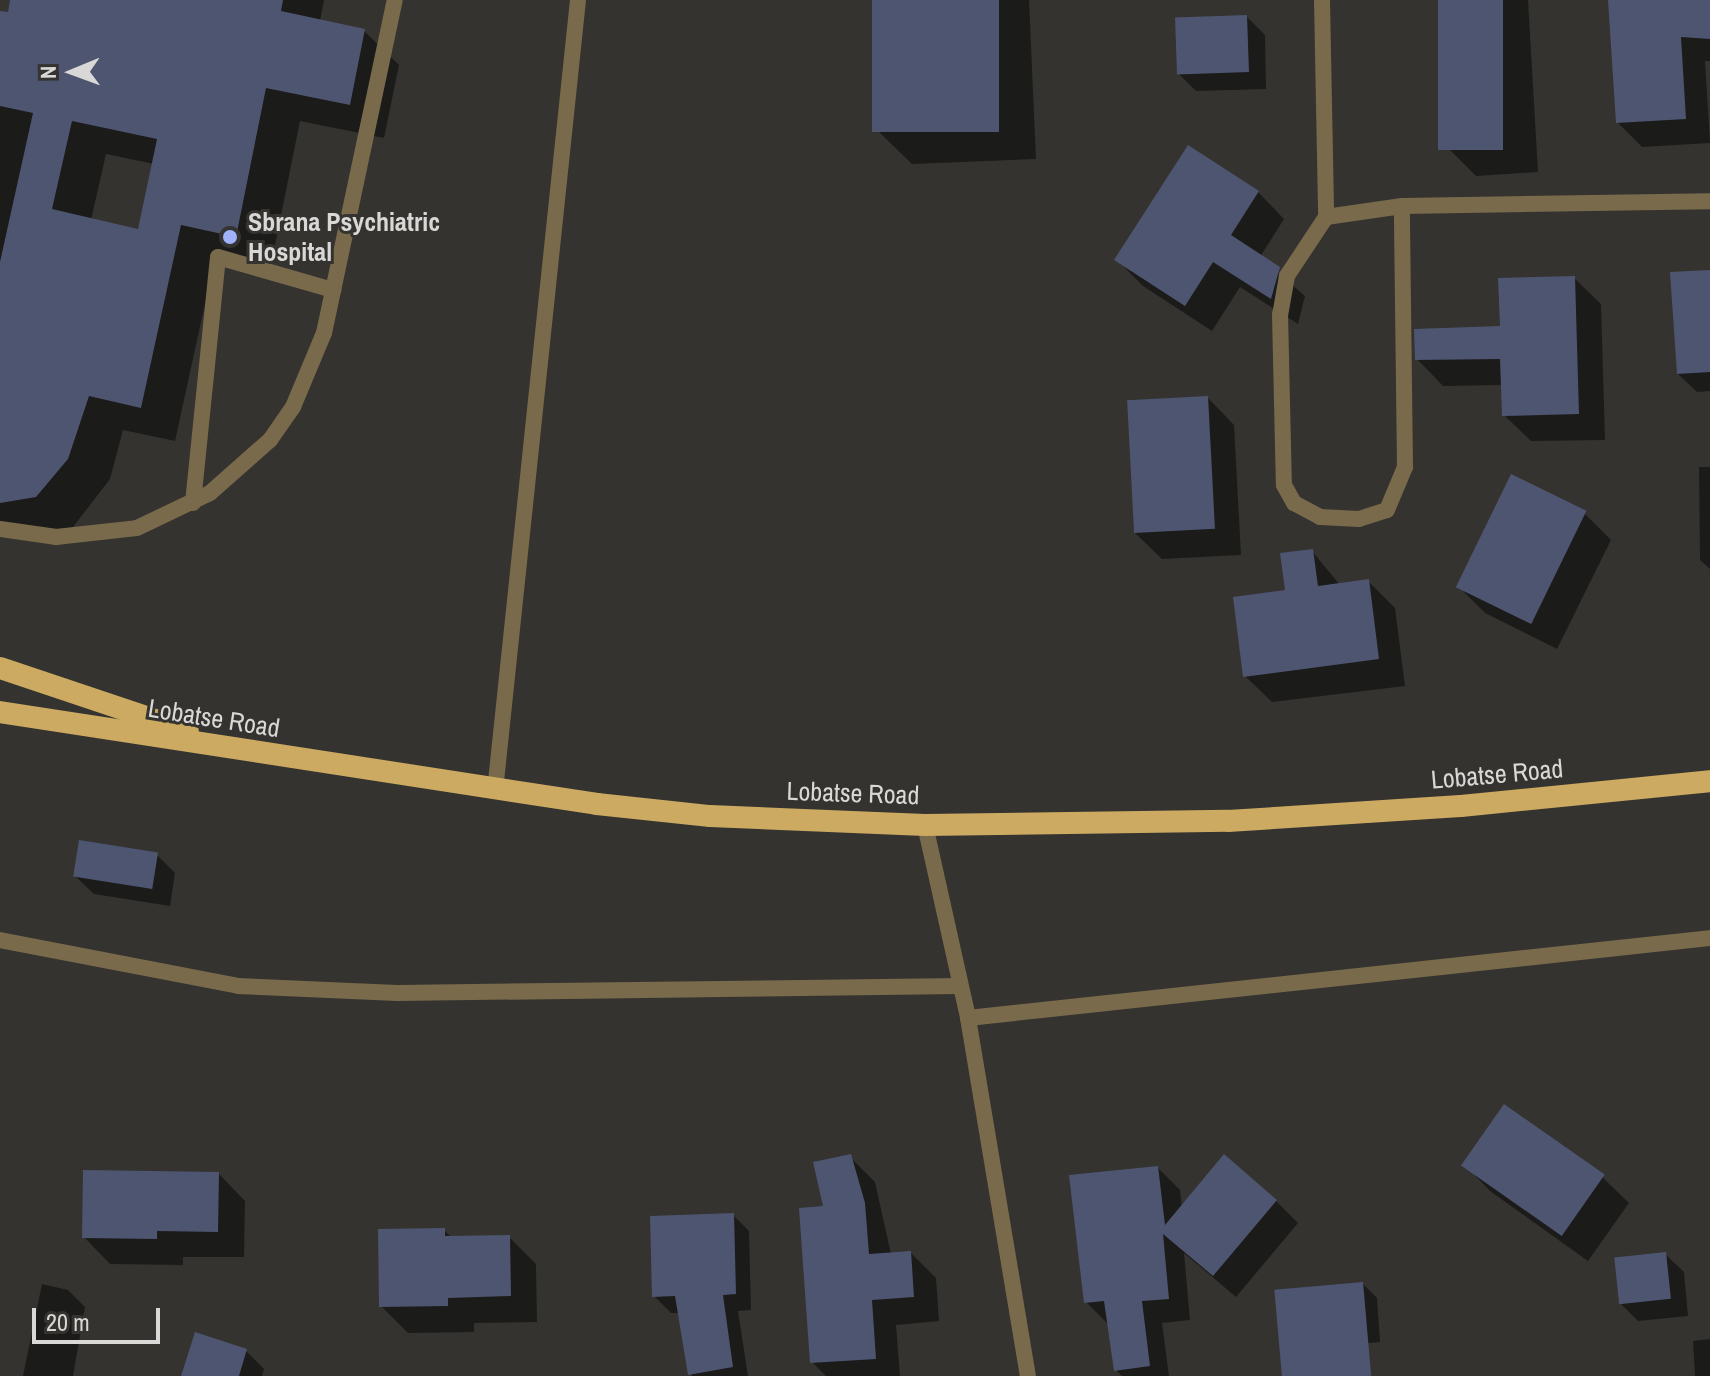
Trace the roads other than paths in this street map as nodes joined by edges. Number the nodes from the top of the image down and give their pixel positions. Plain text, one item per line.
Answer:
1 (395, 0) edge
2 (578, 0) edge
3 (1322, 0) edge
4 (1710, 201) edge
5 (1402, 206) junction
6 (1326, 217) junction
7 (333, 290) junction
8 (193, 503) junction
9 (0, 529) edge
10 (0, 668) edge
11 (0, 712) edge
12 (250, 752) junction
13 (1710, 781) edge
14 (495, 791) junction
15 (925, 825) junction
16 (1710, 938) edge
17 (0, 940) edge
18 (960, 986) junction
19 (968, 1018) junction
20 (1028, 1376) edge

1 - 7 street
2 - 14 street
3 - 6 street
4 - 5 street
5 - 6 street
5 - 6 street
7 - 8 street
7 - 8 street
8 - 9 street
10 - 12 highway
11 - 12 highway, Lobatse Road
12 - 14 highway, Lobatse Road
13 - 15 highway, Lobatse Road
14 - 15 highway, Lobatse Road
15 - 18 street
16 - 19 street
17 - 18 street
18 - 19 street
19 - 20 street

